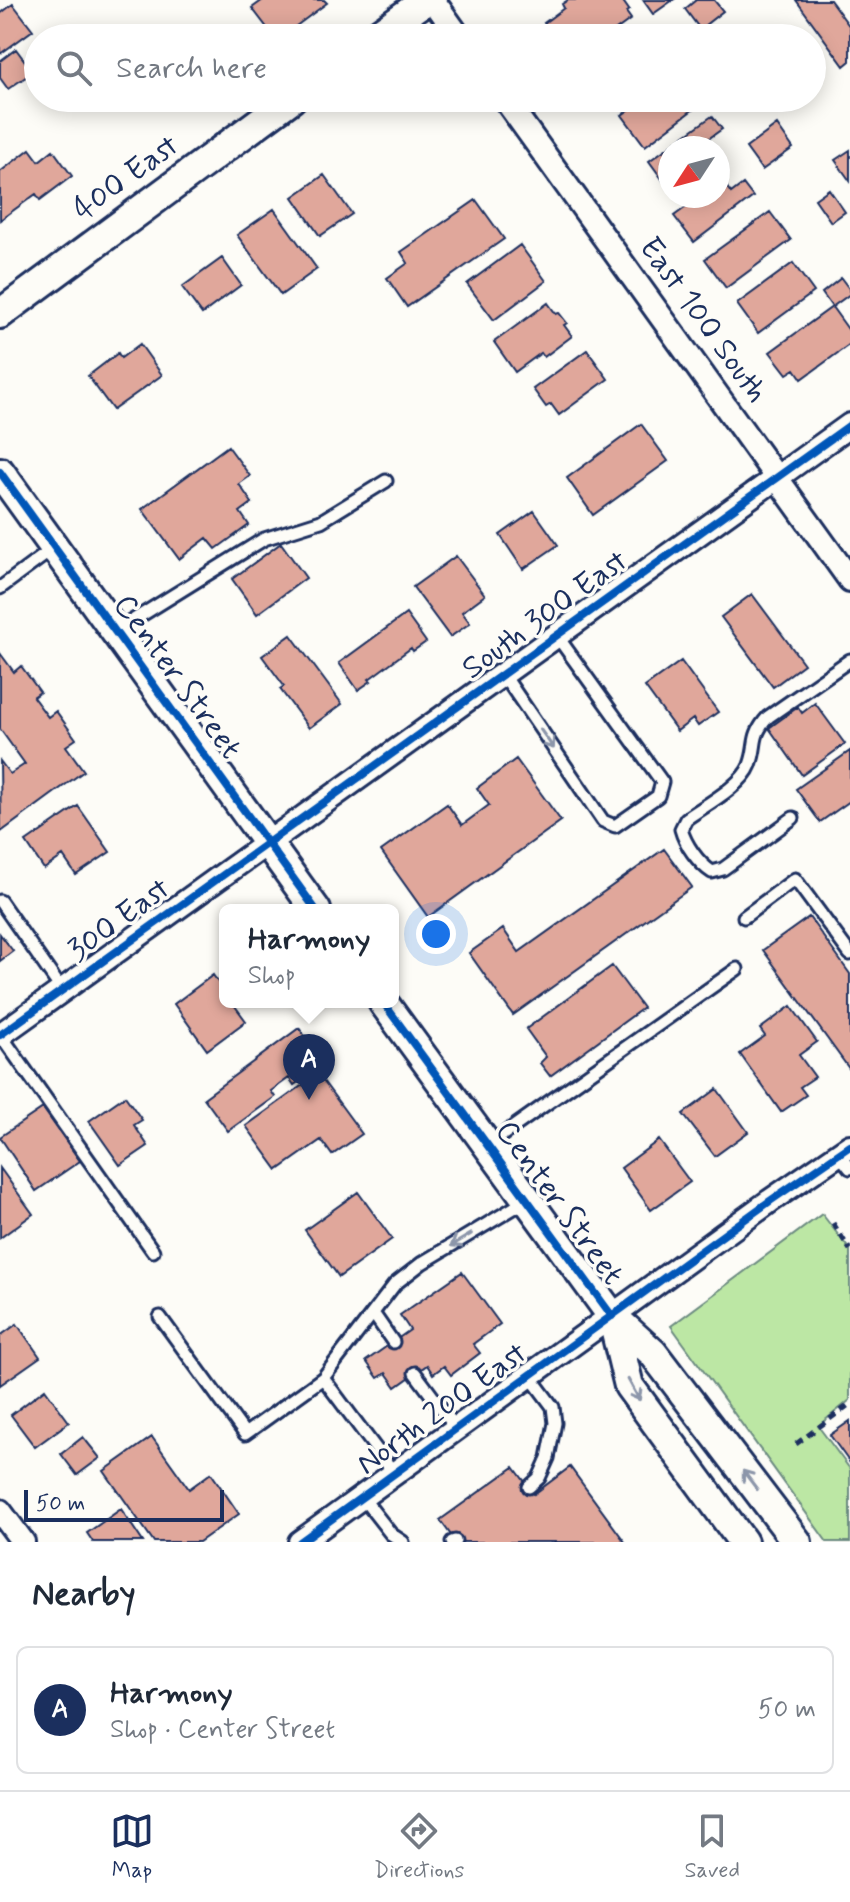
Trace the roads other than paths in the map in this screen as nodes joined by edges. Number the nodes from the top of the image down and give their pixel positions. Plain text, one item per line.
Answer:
1 (426, 0) edge
2 (433, 0) edge
3 (393, 24) edge
4 (450, 24) edge
5 (273, 112) edge
6 (514, 112) edge
7 (0, 314) edge
8 (850, 425) edge
9 (0, 472) edge
10 (777, 478) junction
11 (386, 481) dead end
12 (54, 547) junction
13 (850, 580) edge
14 (0, 588) edge
15 (115, 632) junction
16 (557, 636) junction
17 (850, 660) edge
18 (503, 674) junction
19 (793, 818) dead end
20 (267, 844) junction
21 (0, 901) edge
22 (312, 904) edge
23 (744, 917) dead end
24 (850, 954) edge
25 (737, 969) dead end
26 (62, 990) junction
27 (387, 1008) edge
28 (0, 1034) edge
29 (488, 1145) junction
30 (846, 1156) edge
31 (527, 1200) junction
32 (153, 1251) dead end
33 (373, 1313) junction
34 (612, 1316) junction
35 (160, 1317) dead end
36 (393, 1342) dead end
37 (415, 1373) dead end
38 (529, 1375) junction
39 (323, 1378) junction
40 (456, 1428) junction
41 (394, 1473) junction
42 (529, 1487) dead end
43 (362, 1497) junction
44 (0, 1511) edge
45 (308, 1540) edge
46 (23, 1542) edge
47 (403, 1542) edge
48 (743, 1542) edge
49 (797, 1542) edge

1 - 3 street
2 - 4 street
5 - 7 street, 400 East
6 - 10 street, East 100 South
8 - 10 street, South 300 East
9 - 12 street, Center Street
10 - 13 street, East 100 South
10 - 16 street, South 300 East
11 - 15 lane
12 - 14 lane
12 - 15 street, Center Street
15 - 20 street, Center Street
16 - 18 street, South 300 East
18 -> 16 lane
17 - 19 lane
18 - 20 street, South 300 East
20 - 22 street, Center Street
20 - 26 street, 300 East
21 - 26 lane
23 - 24 lane
25 - 29 lane
26 - 28 street, 300 East
27 - 29 street, Center Street
28 - 32 lane
29 - 31 street, Center Street
30 - 34 street, North 200 East
31 -> 33 lane
31 - 34 street, Center Street
33 - 36 lane
33 - 39 lane
34 - 38 street, North 200 East
34 -> 48 street, Center Street
49 -> 34 street, Center Street
35 - 39 lane
37 - 40 lane
38 - 40 street, North 200 East
38 - 42 lane
39 - 41 lane
40 - 41 street, North 200 East
41 - 43 street, North 200 East
43 - 45 street, North 200 East
43 - 47 lane
44 - 46 street

